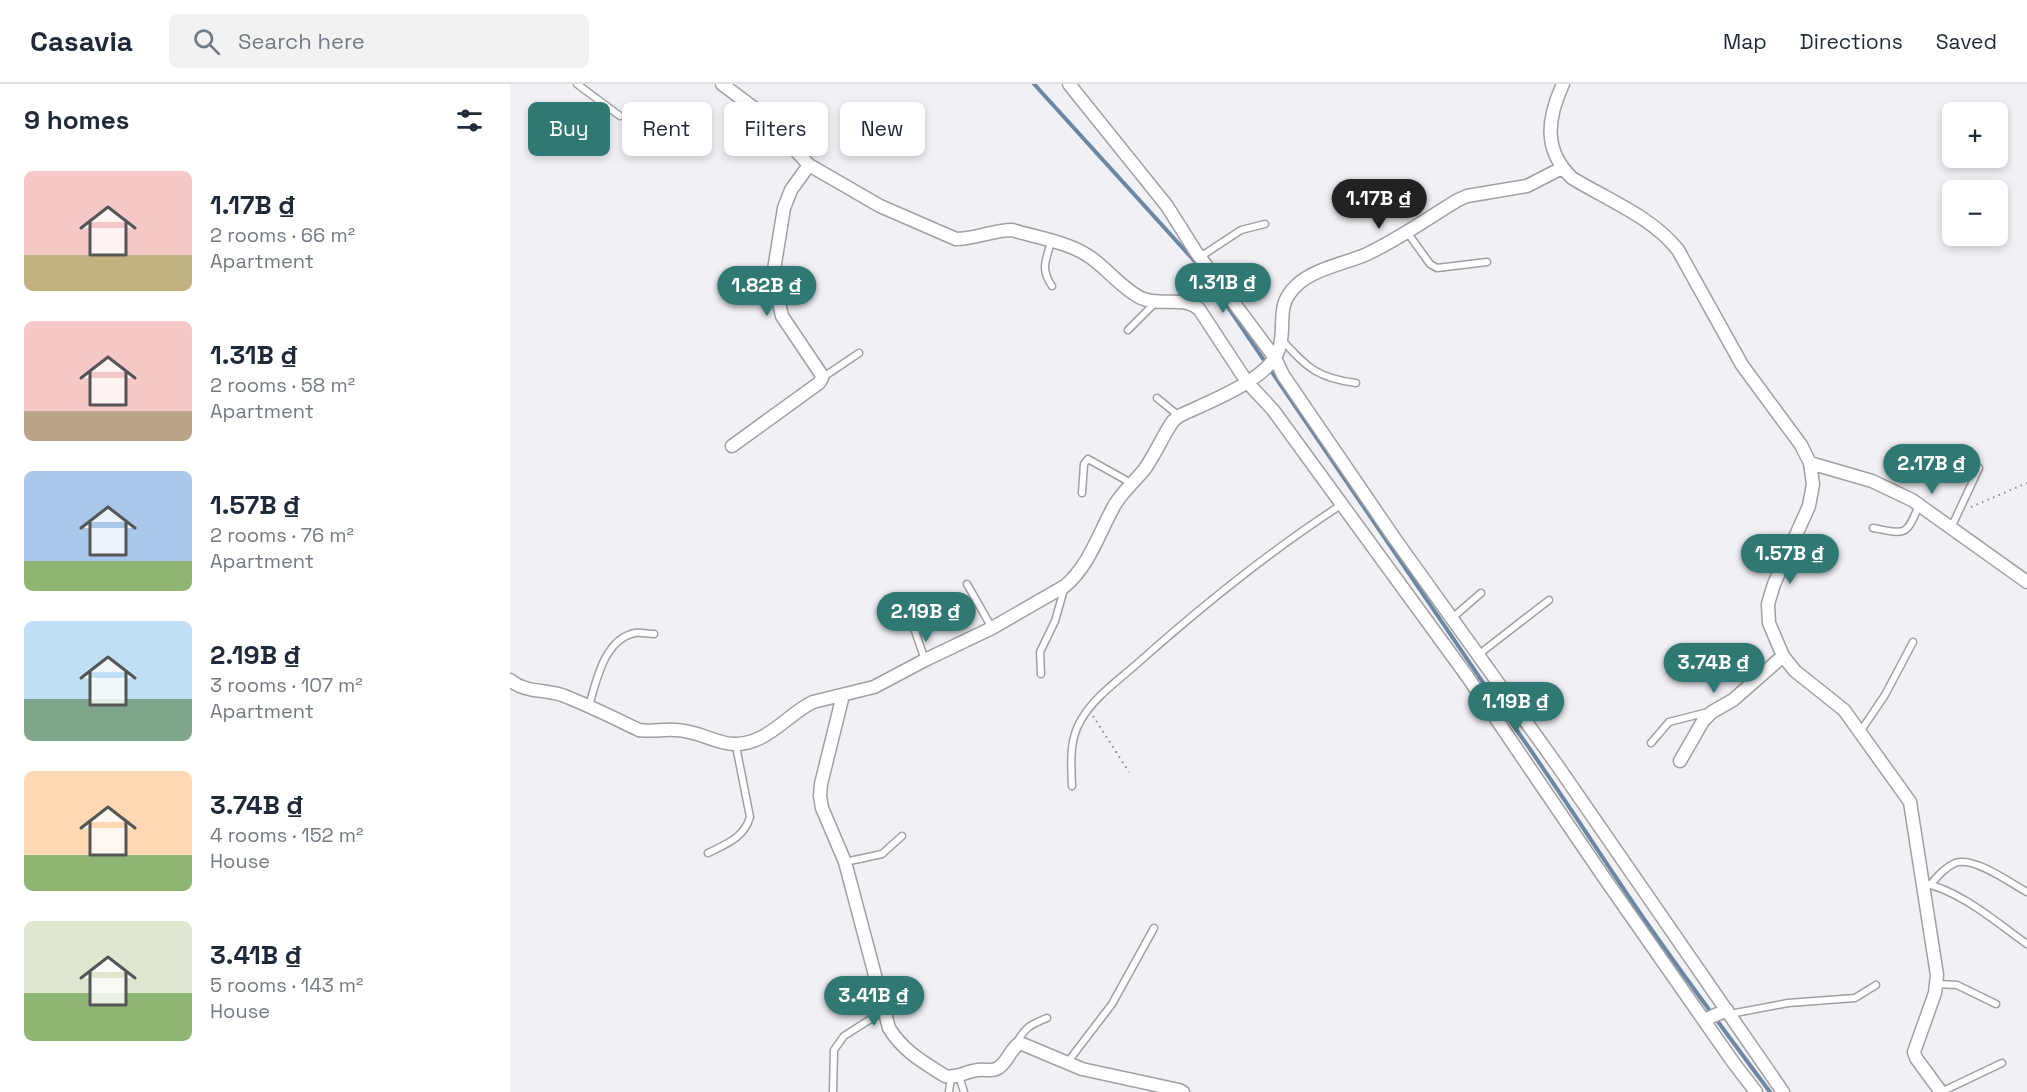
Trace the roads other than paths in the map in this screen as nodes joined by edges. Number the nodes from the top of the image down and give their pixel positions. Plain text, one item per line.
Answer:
1 (577, 84) edge
2 (723, 84) edge
3 (1069, 84) edge
4 (1563, 84) edge
5 (620, 116) dead end
6 (808, 165) junction
7 (1562, 168) junction
8 (1265, 224) dead end
9 (1407, 231) junction
10 (1051, 242) junction
11 (1195, 251) junction
12 (1487, 262) dead end
13 (1052, 286) dead end
14 (1158, 301) junction
15 (1128, 330) dead end
16 (1281, 339) junction
17 (859, 353) dead end
18 (1273, 361) junction
19 (822, 378) junction
20 (1250, 380) junction
21 (1356, 383) dead end
22 (1157, 398) dead end
23 (1179, 416) junction
24 (732, 446) dead end
25 (1810, 463) junction
26 (1979, 468) dead end
27 (1131, 483) junction
28 (1082, 493) dead end
29 (1919, 504) junction
30 (1341, 505) junction
31 (1874, 528) dead end
32 (1951, 528) junction
33 (2027, 582) edge
34 (967, 584) dead end
35 (1065, 586) junction
36 (1481, 593) dead end
37 (1549, 600) dead end
38 (922, 615) dead end
39 (1451, 619) junction
40 (992, 628) junction
41 (654, 634) dead end
42 (1913, 642) dead end
43 (1478, 655) junction
44 (1783, 656) junction
45 (926, 660) junction
46 (1041, 674) dead end
47 (510, 680) edge
48 (843, 695) junction
49 (588, 707) junction
50 (1712, 712) junction
51 (1860, 732) junction
52 (1651, 743) dead end
53 (736, 746) junction
54 (1680, 760) dead end
55 (1072, 786) dead end
56 (902, 836) dead end
57 (708, 853) dead end
58 (845, 862) junction
59 (1927, 884) junction
60 (2027, 892) edge
61 (1154, 928) dead end
62 (2027, 944) edge
63 (1937, 984) junction
64 (1876, 985) dead end
65 (1996, 1004) dead end
66 (885, 1010) junction
67 (1729, 1012) junction
68 (1047, 1018) dead end
69 (1704, 1020) junction
70 (1015, 1046) junction
71 (1067, 1063) junction
72 (2002, 1063) dead end
73 (955, 1077) junction
74 (1180, 1091) edge
75 (833, 1092) edge
76 (949, 1092) edge
77 (964, 1092) edge
78 (1756, 1092) edge
79 (1783, 1092) edge
80 (1941, 1092) edge

1 - 5 lane
2 - 6 street
3 - 11 street
4 - 7 street
6 - 10 street
6 - 19 street
7 - 9 street
7 - 25 street
8 - 11 lane
9 - 12 lane
9 - 16 street
10 - 13 lane
10 - 14 street
11 - 18 street
14 - 15 lane
14 - 20 street
16 - 18 street
16 - 21 lane
17 - 19 lane
18 - 20 street
18 - 39 street
19 - 24 street
20 - 23 street
20 - 30 street
22 - 23 lane
23 - 27 street
25 - 29 street
25 - 44 street
26 - 32 lane
27 - 28 lane
27 - 35 street
29 - 31 lane
29 - 32 street
30 - 55 lane
30 - 69 street
32 - 33 street
34 - 40 lane
35 - 40 street
35 - 46 lane
36 - 39 lane
37 - 43 lane
38 - 45 lane
39 - 43 street
40 - 45 street
41 - 49 lane
42 - 51 lane
43 - 67 street
44 - 50 street
44 - 51 street
45 - 48 street
47 - 49 street
48 - 53 street
48 - 58 street
49 - 53 street
50 - 52 lane
50 - 54 street
51 - 59 street
53 - 57 lane
56 - 58 lane
58 - 66 street
59 - 60 lane
59 - 62 lane
59 - 63 street
61 - 71 lane
63 - 65 lane
63 - 80 street
64 - 67 lane
66 - 73 street
66 - 75 lane
67 - 69 street
67 - 79 street
68 - 70 lane
69 - 78 street
70 - 71 street
70 - 73 street
71 - 74 street
72 - 80 lane
73 - 76 lane
73 - 77 lane

